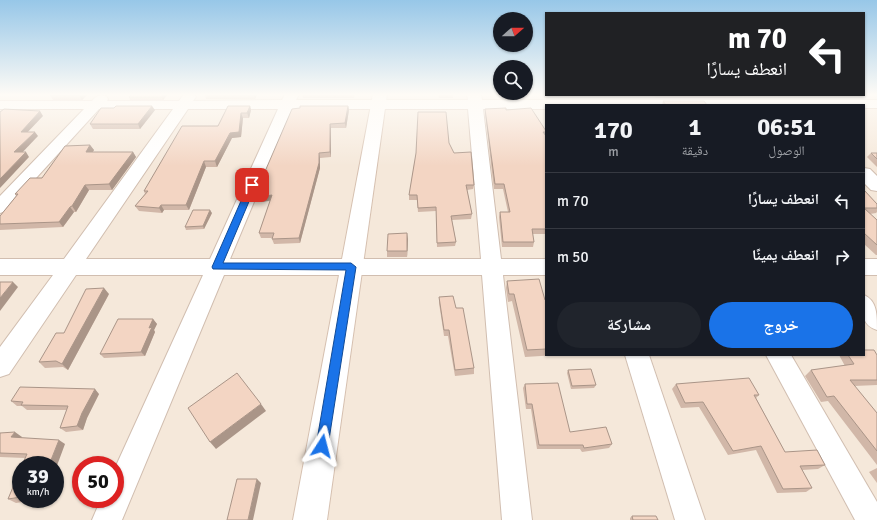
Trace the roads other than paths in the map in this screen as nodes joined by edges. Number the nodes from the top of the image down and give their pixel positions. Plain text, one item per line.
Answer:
1 (84, 118) edge
2 (174, 118) edge
3 (281, 118) edge
4 (376, 118) edge
5 (476, 118) edge
6 (865, 174) edge
7 (877, 186) edge
8 (0, 207) edge
9 (0, 266) edge
10 (70, 267) junction
11 (217, 267) junction
12 (351, 267) junction
13 (491, 267) junction
14 (545, 267) edge
15 (865, 267) edge
16 (877, 267) edge
17 (865, 305) edge
18 (877, 321) edge
19 (637, 356) edge
20 (779, 356) edge
21 (0, 366) edge
22 (107, 520) edge
23 (310, 520) edge
24 (517, 520) edge
25 (690, 520) edge
26 (871, 520) edge

1 - 8 street
2 - 10 street
3 - 11 street
4 - 12 main road
5 - 13 street
6 - 7 street
9 - 10 street
10 - 11 street
10 - 21 street
11 - 12 street
11 - 22 street
12 - 13 street
12 - 23 main road
13 - 14 street
13 - 24 street
15 - 16 street
17 - 18 street
19 - 25 street
20 - 26 street

